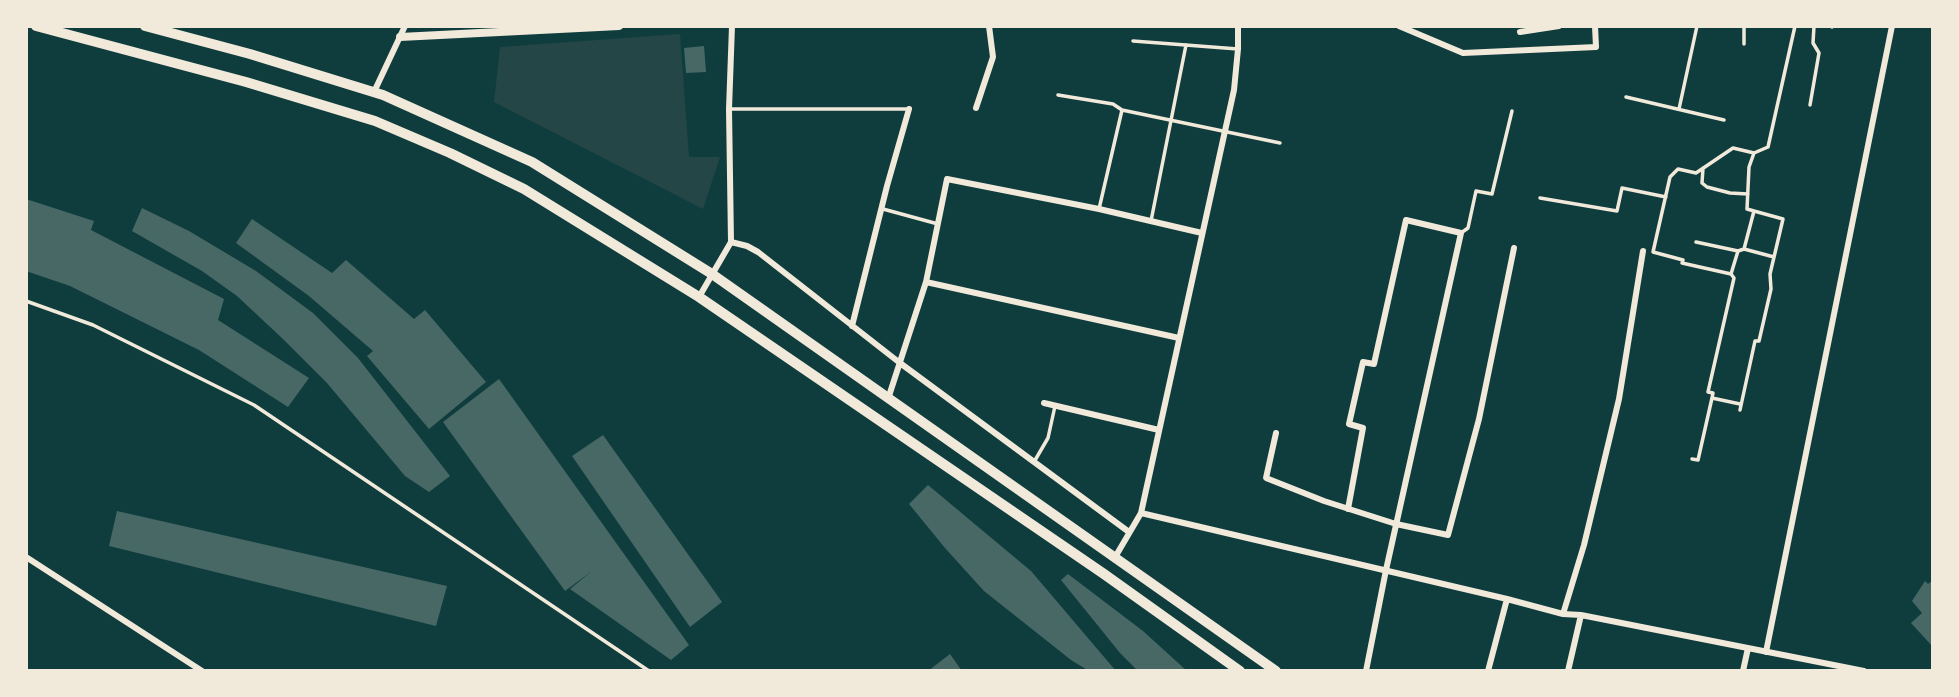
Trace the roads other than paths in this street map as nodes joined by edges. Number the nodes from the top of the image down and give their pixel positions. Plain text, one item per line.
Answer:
1 (36, 26) edge
2 (145, 26) edge
3 (405, 26) edge
4 (619, 26) edge
5 (732, 26) edge
6 (989, 26) edge
7 (1238, 26) edge
8 (1399, 26) edge
9 (1559, 26) edge
10 (1595, 26) edge
11 (1697, 26) edge
12 (1744, 26) edge
13 (1795, 26) edge
14 (1814, 26) edge
15 (1892, 26) edge
16 (1520, 32) dead end
17 (400, 37) junction
18 (1133, 41) dead end
19 (1744, 44) dead end
20 (1186, 45) junction
21 (1238, 49) junction
22 (374, 92) junction
23 (1058, 95) dead end
24 (1626, 97) dead end
25 (1810, 105) dead end
26 (976, 108) dead end
27 (729, 109) junction
28 (909, 109) joint
29 (1679, 109) junction
30 (1122, 110) junction
31 (1512, 111) dead end
32 (1724, 120) dead end
33 (1171, 122) junction
34 (1224, 133) junction
35 (1280, 144) dead end
36 (1754, 153) junction
37 (1703, 168) junction
38 (1748, 194) junction
39 (1665, 197) junction
40 (1539, 198) dead end
41 (881, 209) junction
42 (1099, 209) junction
43 (1754, 211) junction
44 (1151, 221) junction
45 (938, 224) junction
46 (1202, 233) junction
47 (1461, 233) junction
48 (731, 242) junction
49 (1696, 242) dead end
50 (1514, 248) dead end
51 (1741, 250) junction
52 (1643, 251) dead end
53 (1774, 257) junction
54 (712, 274) junction
55 (1731, 274) junction
56 (926, 282) junction
57 (699, 297) junction
58 (26, 301) edge
59 (852, 326) junction
60 (1179, 338) junction
61 (900, 363) junction
62 (888, 398) junction
63 (1712, 398) junction
64 (1044, 403) dead end
65 (1055, 406) junction
66 (1159, 430) junction
67 (1276, 433) dead end
68 (1692, 459) dead end
69 (1034, 462) junction
70 (1348, 509) junction
71 (1141, 513) junction
72 (1396, 524) junction
73 (1129, 532) junction
74 (26, 557) edge
75 (1114, 559) junction
76 (1386, 570) junction
77 (1507, 598) junction
78 (1563, 614) junction
79 (1581, 615) junction
80 (1748, 648) junction
81 (1766, 652) junction
82 (1859, 670) edge
83 (202, 671) edge
84 (649, 671) edge
85 (1240, 671) edge
86 (1276, 671) edge
87 (1366, 671) edge
88 (1488, 671) edge
89 (1568, 671) edge
90 (1743, 671) edge

1 - 57 highway
2 - 22 highway
3 - 17 street
4 - 17 street
5 - 27 street
6 - 26 street
7 - 21 street
8 - 10 street
9 - 16 street
11 - 29 lane
12 - 19 lane
13 - 36 lane
14 - 25 lane
15 - 81 street
17 - 22 street
18 - 20 lane
20 - 21 lane
20 - 33 lane
21 - 34 street
22 - 54 highway
23 - 30 lane
24 - 29 lane
27 - 28 lane
27 - 48 street
28 - 41 street
29 - 32 lane
30 - 33 lane
30 - 42 lane
31 - 47 lane
33 - 34 lane
33 - 44 lane
34 - 35 lane
34 - 46 street
36 - 37 lane
36 - 38 lane
37 - 38 lane
37 - 39 lane
38 - 43 lane
39 - 40 lane
39 - 55 lane
41 - 45 lane
41 - 59 street
42 - 44 street
42 - 45 street
43 - 51 lane
43 - 53 lane
44 - 46 street
45 - 56 street
46 - 60 street
47 - 70 street
47 - 72 street
48 - 54 street
48 - 59 street
49 - 51 lane
50 - 72 street
51 - 53 lane
51 - 55 lane
52 - 78 street
53 - 63 lane
54 - 57 street
54 - 62 highway
55 - 63 lane
56 - 60 street
56 - 61 street
57 - 85 highway
58 - 84 lane
59 - 61 street
60 - 66 street
61 - 62 street
61 - 69 street
62 - 75 highway
63 - 68 lane
64 - 65 street
65 - 66 street
65 - 69 lane
66 - 71 street
67 - 70 street
69 - 73 street
70 - 72 street
71 - 73 street
71 - 76 street
72 - 76 street
73 - 75 street
74 - 83 street
75 - 86 highway
76 - 77 street
76 - 87 street
77 - 78 street
77 - 88 street
78 - 79 street
79 - 80 street
79 - 89 street
80 - 81 street
80 - 90 street
81 - 82 street

